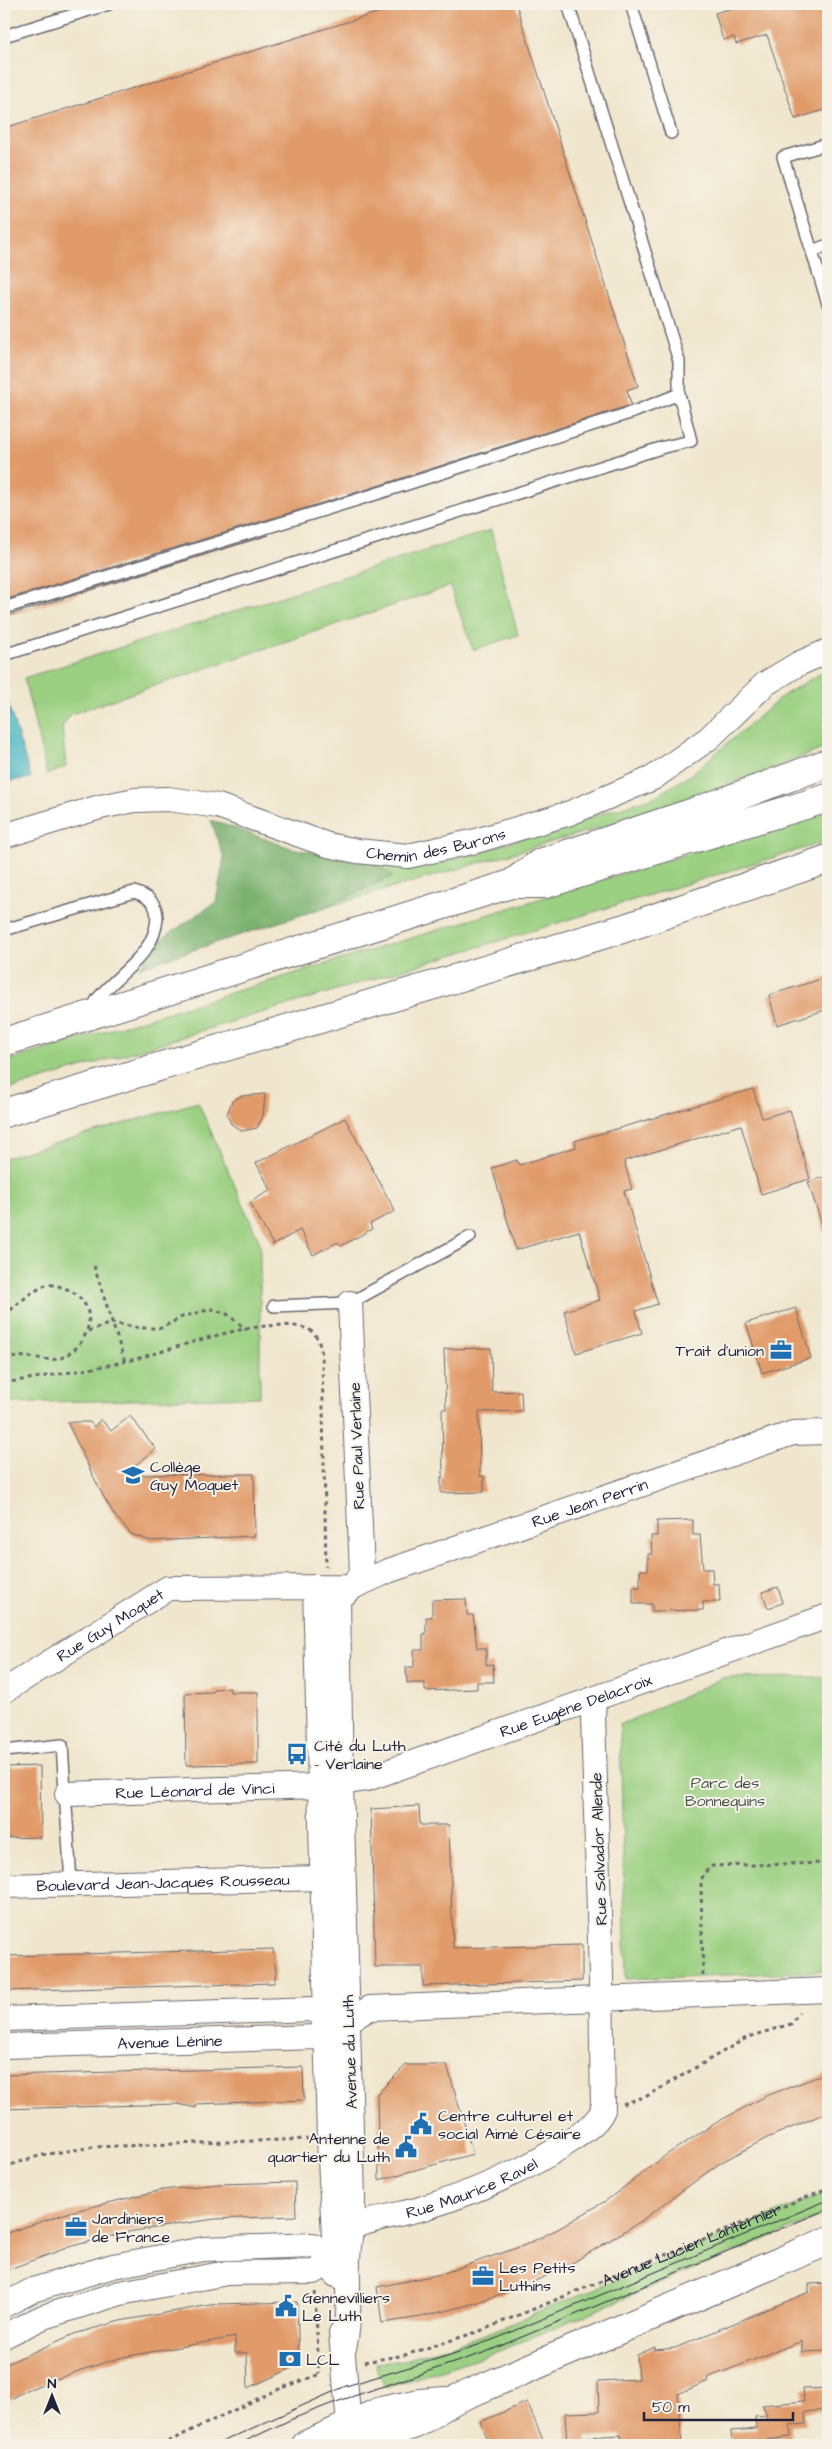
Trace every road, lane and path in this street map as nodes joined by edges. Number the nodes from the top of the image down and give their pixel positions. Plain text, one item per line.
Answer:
1 (109, 4) edge
2 (568, 4) edge
3 (631, 4) edge
4 (4, 36) edge
5 (671, 133) dead end
6 (828, 144) edge
7 (828, 245) edge
8 (812, 251) junction
9 (828, 304) edge
10 (679, 394) junction
11 (4, 608) edge
12 (828, 651) edge
13 (4, 654) edge
14 (828, 762) edge
15 (828, 798) edge
16 (4, 836) edge
17 (828, 859) edge
18 (511, 884) junction
19 (4, 930) edge
20 (90, 1015) junction
21 (4, 1042) edge
22 (4, 1113) edge
23 (470, 1237) dead end
24 (94, 1266) dead end
25 (350, 1303) junction
26 (274, 1306) dead end
27 (4, 1315) edge
28 (112, 1323) junction
29 (247, 1330) junction
30 (88, 1331) junction
31 (4, 1360) edge
32 (125, 1362) junction
33 (4, 1383) edge
34 (828, 1432) edge
35 (321, 1580) junction
36 (353, 1587) junction
37 (828, 1616) edge
38 (4, 1691) edge
39 (594, 1699) junction
40 (4, 1751) edge
41 (331, 1785) junction
42 (67, 1794) junction
43 (828, 1863) edge
44 (321, 1878) junction
45 (70, 1883) junction
46 (4, 1886) edge
47 (828, 1990) edge
48 (802, 1991) junction
49 (702, 1996) junction
50 (601, 1999) junction
51 (4, 2019) edge
52 (337, 2021) junction
53 (4, 2046) edge
54 (603, 2110) junction
55 (329, 2139) junction
56 (4, 2167) edge
57 (828, 2188) edge
58 (353, 2227) junction
59 (828, 2241) edge
60 (342, 2258) junction
61 (314, 2272) junction
62 (4, 2304) edge
63 (4, 2336) edge
64 (350, 2356) junction
65 (329, 2370) dead end
66 (320, 2374) junction
67 (348, 2438) edge
68 (161, 2445) edge
69 (306, 2445) edge

1 - 4 lane
2 - 10 lane
3 - 5 lane
6 - 8 lane
7 - 8 lane
8 - 9 lane
10 - 11 lane
10 - 13 lane
12 - 16 street, Chemin des Burons
14 - 18 main road
15 - 18 main road
17 - 22 main road
18 - 20 main road
19 - 20 lane
20 - 21 main road
23 - 25 lane
24 - 28 path
25 - 26 lane
25 - 36 street, Rue Paul Verlaine
27 - 30 path
28 - 29 path
28 - 30 path
28 - 32 path
29 - 32 path
29 - 35 path
30 - 31 path
32 - 33 path
34 - 36 street, Rue Jean Perrin
35 - 36 street
35 - 38 street, Rue Guy Moquet
35 - 41 street
36 - 41 street, Rue Paul Verlaine
37 - 39 street, Rue Eugène Delacroix
39 - 41 street, Rue Eugène Delacroix
39 - 50 street, Rue Salvador Allende
40 - 42 lane
41 - 42 street, Rue Léonard de Vinci
41 - 44 street, Avenue du Luth
41 - 52 street, Avenue du Luth
42 - 45 lane
43 - 49 path
44 - 45 street, Boulevard Jean-Jacques Rousseau
44 - 52 street, Avenue du Luth
45 - 46 street, Boulevard Jean-Jacques Rousseau
47 - 48 street
48 - 49 street
48 - 54 path
49 - 50 street
50 - 52 street
50 - 54 street, Rue Salvador Allende
51 - 52 street, Avenue Lénine
52 - 53 street, Avenue Lénine
52 - 55 street, Avenue du Luth
52 - 58 street, Avenue du Luth
54 - 58 street, Rue Maurice Ravel
55 - 56 path
55 - 60 street, Avenue du Luth
57 - 64 path, Avenue Lucien Lanternier
58 - 60 street, Avenue du Luth
59 - 67 main road
60 - 61 street
60 - 62 street
60 - 64 street, Avenue du Luth
61 - 63 street
61 - 66 path
64 - 67 street, Avenue du Luth
65 - 66 path
66 - 68 path
67 - 69 main road

